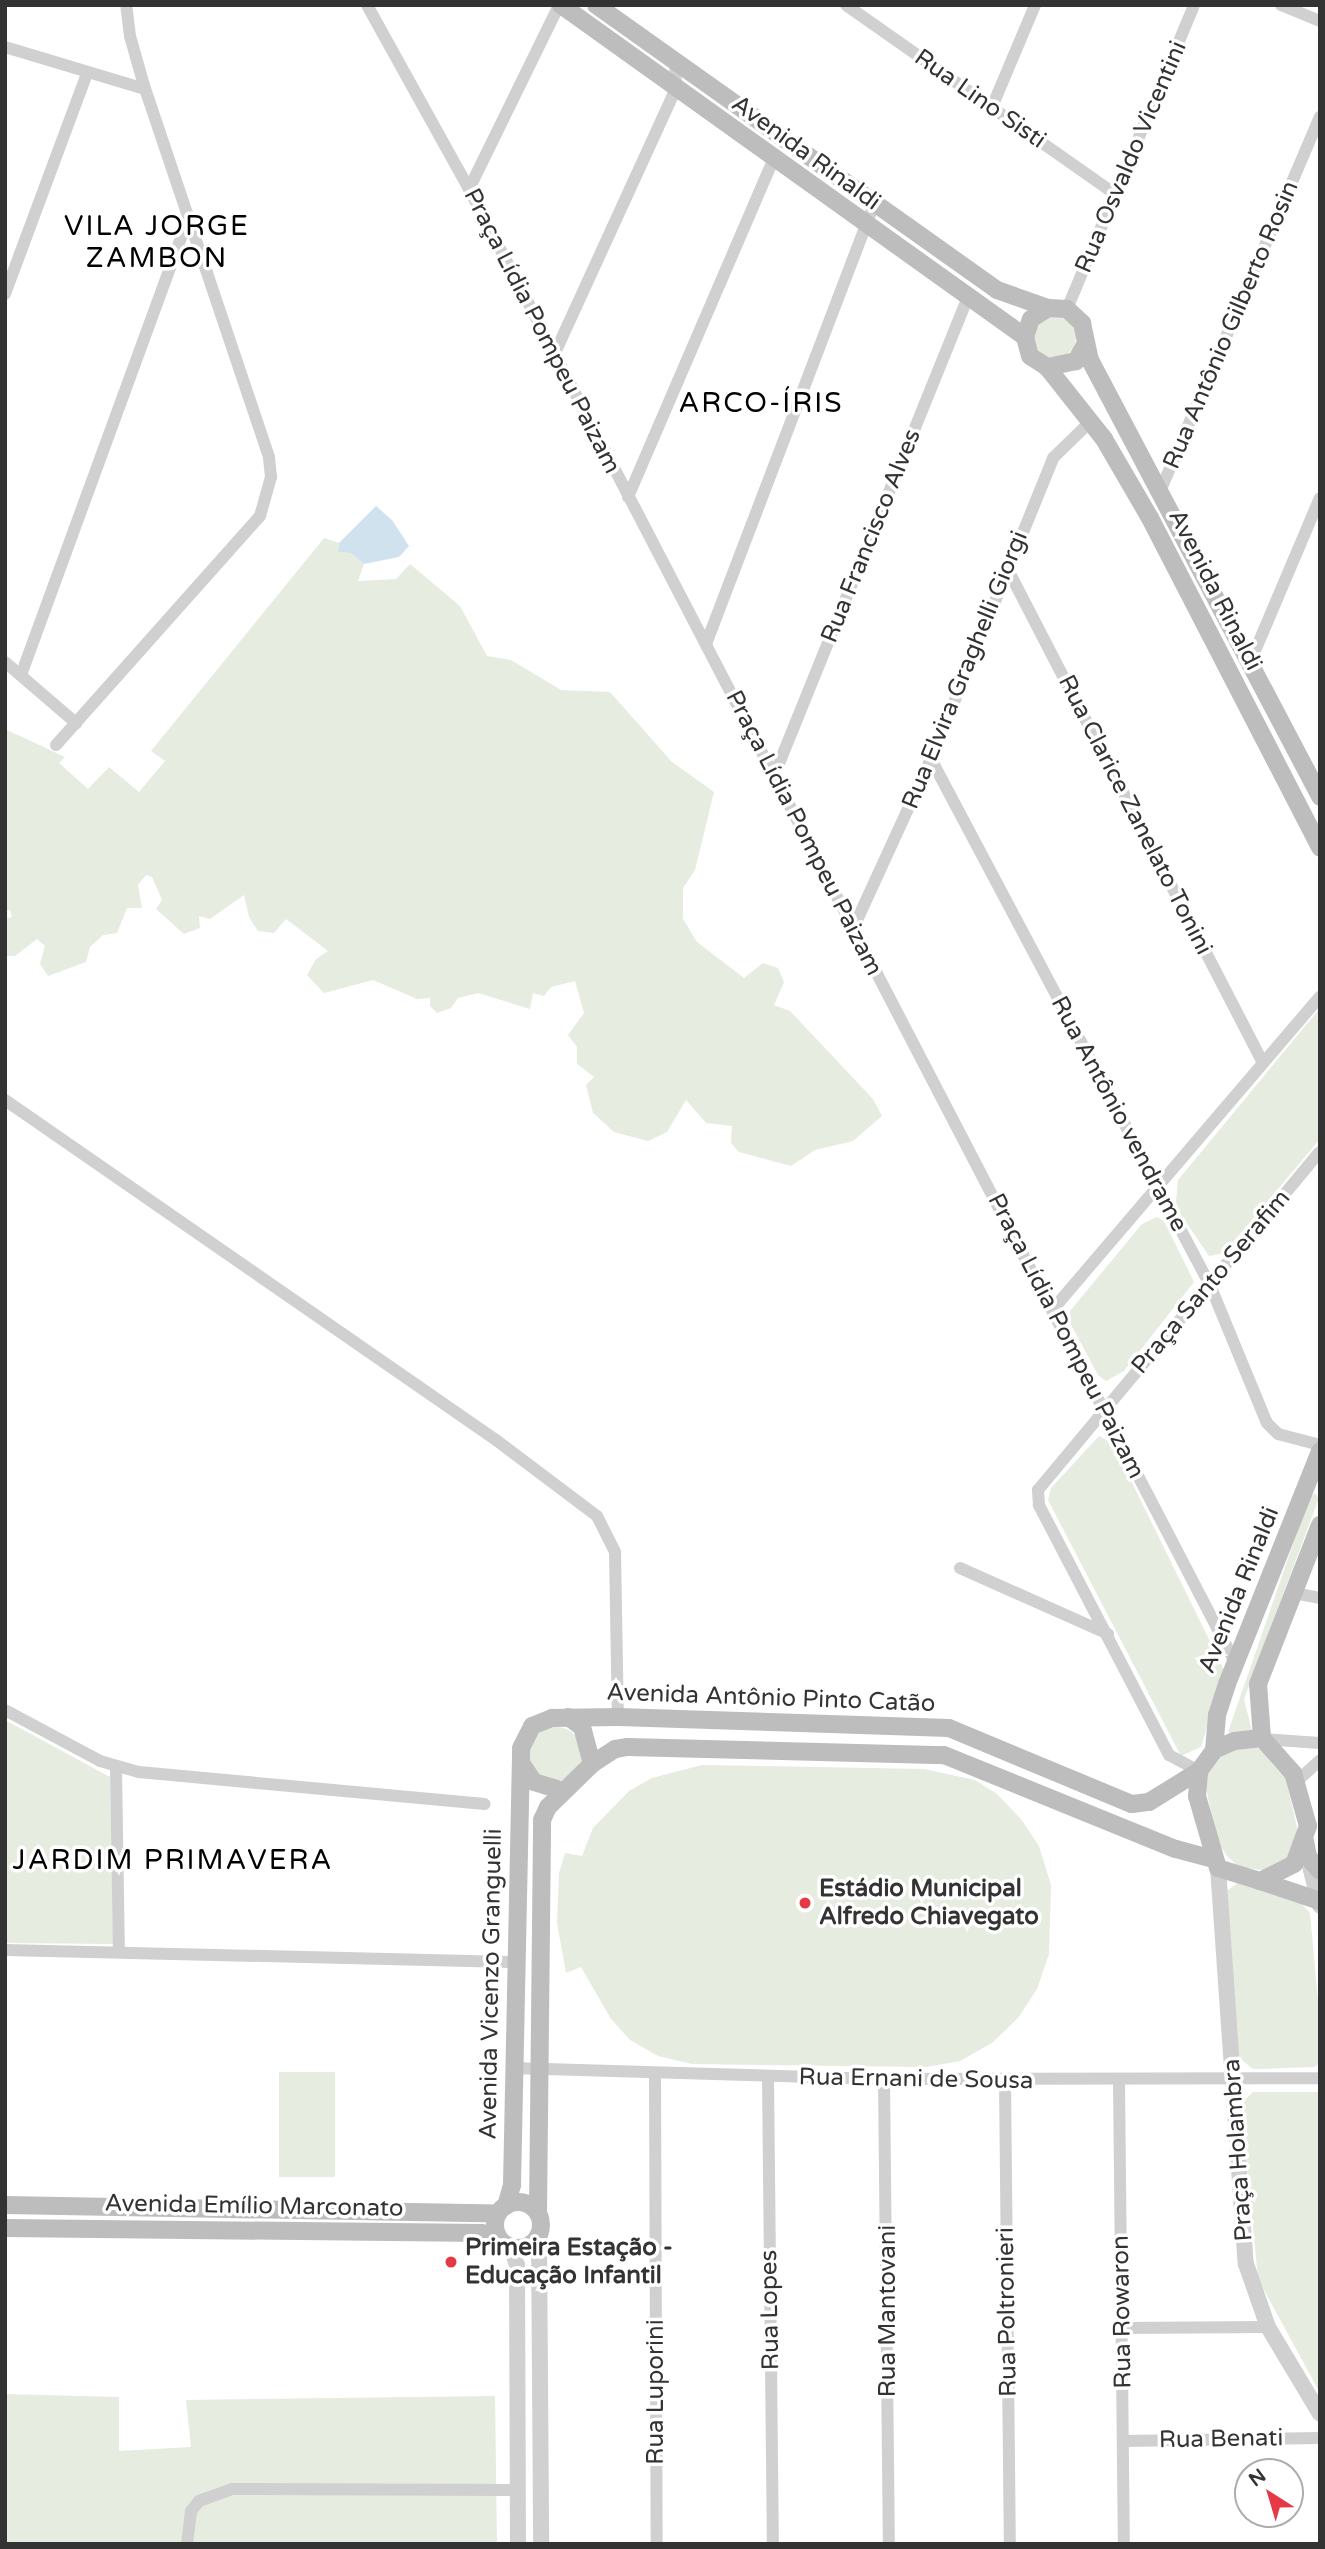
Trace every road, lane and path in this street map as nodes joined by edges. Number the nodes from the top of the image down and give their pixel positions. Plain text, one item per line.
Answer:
1 (126, 5) edge
2 (367, 5) edge
3 (560, 5) edge
4 (596, 5) edge
5 (846, 5) edge
6 (1035, 5) edge
7 (1195, 5) edge
8 (1281, 5) edge
9 (1320, 22) edge
10 (5, 47) edge
11 (675, 63) junction
12 (87, 74) junction
13 (145, 89) junction
14 (676, 89) junction
15 (992, 107) junction
16 (1320, 117) edge
17 (773, 161) junction
18 (469, 189) junction
19 (1115, 194) junction
20 (874, 205) junction
21 (188, 218) junction
22 (868, 228) junction
23 (5, 294) edge
24 (968, 297) junction
25 (1048, 308) junction
26 (1067, 309) junction
27 (1024, 337) junction
28 (1086, 343) junction
29 (554, 355) junction
30 (1047, 367) junction
31 (1091, 421) junction
32 (1159, 494) junction
33 (628, 497) junction
34 (1320, 498) edge
35 (1007, 568) junction
36 (706, 644) junction
37 (5, 662) edge
38 (1249, 664) junction
39 (21, 675) junction
40 (76, 723) junction
41 (56, 744) dead end
42 (931, 759) junction
43 (774, 776) junction
44 (1320, 797) edge
45 (1320, 848) edge
46 (853, 929) junction
47 (1320, 997) edge
48 (1263, 1063) junction
49 (5, 1100) edge
50 (1320, 1153) edge
51 (1159, 1189) junction
52 (1210, 1285) junction
53 (1054, 1308) junction
54 (1102, 1412) junction
55 (1320, 1444) edge
56 (1320, 1451) edge
57 (1320, 1525) edge
58 (960, 1567) dead end
59 (1294, 1593) junction
60 (1320, 1598) edge
61 (1108, 1634) junction
62 (1236, 1664) junction
63 (5, 1710) edge
64 (568, 1717) junction
65 (618, 1717) junction
66 (1263, 1738) junction
67 (1320, 1743) edge
68 (1214, 1749) junction
69 (1320, 1760) edge
70 (521, 1763) junction
71 (592, 1764) junction
72 (116, 1768) junction
73 (1199, 1771) junction
74 (1297, 1781) junction
75 (564, 1791) junction
76 (485, 1804) dead end
77 (1311, 1856) edge
78 (1216, 1864) junction
79 (1260, 1881) junction
80 (1320, 1903) edge
81 (5, 1950) edge
82 (119, 1950) junction
83 (516, 1962) junction
84 (512, 2068) junction
85 (539, 2069) junction
86 (655, 2073) junction
87 (768, 2077) junction
88 (1320, 2078) edge
89 (884, 2079) junction
90 (1234, 2080) junction
91 (1005, 2081) junction
92 (1119, 2081) junction
93 (5, 2205) edge
94 (502, 2210) junction
95 (538, 2213) junction
96 (5, 2228) edge
97 (539, 2235) junction
98 (506, 2243) junction
99 (1268, 2327) junction
100 (1123, 2328) junction
101 (1320, 2414) edge
102 (1320, 2438) edge
103 (1123, 2441) junction
104 (518, 2490) junction
105 (187, 2544) edge
106 (518, 2544) edge
107 (541, 2544) edge
108 (657, 2544) edge
109 (773, 2544) edge
110 (890, 2544) edge
111 (1010, 2544) edge
112 (1124, 2544) edge

1 - 13 street
2 - 18 street, Praça Lídia Pompeu Paizam
3 - 14 main road, Avenida Rinaldi
3 - 18 street
4 - 11 main road, Avenida Rinaldi
5 - 15 street, Rua Lino Sisti
6 - 15 street
7 - 19 street, Rua Osvaldo Vicentini
8 - 9 street
10 - 12 street
11 - 14 street
11 - 20 main road, Avenida Rinaldi
12 - 13 street
12 - 23 street
13 - 21 street
14 - 17 main road, Avenida Rinaldi
14 - 29 street
15 - 19 street, Rua Lino Sisti
16 - 32 street, Rua Antônio Gilberto Rosin
17 - 22 main road, Avenida Rinaldi
17 - 33 street
18 - 29 street, Praça Lídia Pompeu Paizam
19 - 26 street, Rua Osvaldo Vicentini
20 - 22 street
20 - 25 main road, Avenida Rinaldi
21 - 39 street
21 - 40 street
22 - 24 main road, Avenida Rinaldi
22 - 36 street
24 - 27 main road, Avenida Rinaldi
24 - 43 street, Rua Francisco Alves
25 - 26 main road
25 - 27 main road
26 - 28 main road
27 - 30 main road
28 - 30 main road
28 - 32 main road, Avenida Rinaldi
29 - 33 street, Praça Lídia Pompeu Paizam
30 - 31 main road, Avenida Rinaldi
31 - 35 street, Rua Elvira Graghelli Giorgi
31 - 45 main road, Avenida Rinaldi
32 - 38 main road, Avenida Rinaldi
33 - 36 street, Praça Lídia Pompeu Paizam
34 - 38 street
35 - 42 street, Rua Elvira Graghelli Giorgi
35 - 48 street, Rua Clarice Zanelato Tonini
36 - 43 street, Praça Lídia Pompeu Paizam
37 - 39 street
38 - 44 main road, Avenida Rinaldi
39 - 40 street
40 - 41 street
42 - 46 street, Rua Elvira Graghelli Giorgi
42 - 51 street, Rua Antônio vendrame
43 - 46 street, Praça Lídia Pompeu Paizam
46 - 53 street, Praça Lídia Pompeu Paizam
47 - 48 street
48 - 51 street
49 - 65 street
50 - 52 street, Praça Santo Serafim
51 - 52 street, Rua Antônio vendrame
51 - 53 street
52 - 54 street, Praça Santo Serafim
52 - 55 street, Rua Antônio vendrame
53 - 54 street, Praça Lídia Pompeu Paizam
54 - 61 street, Praça Santo Serafim
54 - 62 street, Praça Lídia Pompeu Paizam
56 - 62 main road, Avenida Rinaldi
57 - 59 main road, Avenida Rinaldi
58 - 61 street
59 - 60 street
59 - 66 main road, Avenida Rinaldi
61 - 73 street, Praça Santo Serafim
62 - 68 main road, Avenida Rinaldi
63 - 72 street
64 - 65 main road, Avenida Antônio Pinto Catão
64 - 70 main road
64 - 71 main road
65 - 73 main road, Avenida Antônio Pinto Catão
66 - 67 street
66 - 68 main road
66 - 74 main road
68 - 73 main road, Avenida Rinaldi
69 - 74 street
70 - 75 main road
70 - 83 main road, Avenida Vicenzo Granguelli
71 - 75 main road
71 - 78 main road, Avenida Antônio Pinto Catão
72 - 76 street
72 - 82 street
73 - 78 main road
74 - 77 main road
75 - 85 main road, Avenida Vicenzo Granguelli
77 - 79 main road
77 - 80 street
78 - 79 main road
78 - 90 street, Praça Holambra
79 - 80 main road
81 - 82 street
82 - 83 street
83 - 84 main road, Avenida Vicenzo Granguelli
84 - 85 street, Rua Ernani de Sousa
84 - 94 main road, Avenida Vicenzo Granguelli
85 - 86 street, Rua Ernani de Sousa
85 - 95 main road, Avenida Vicenzo Granguelli
86 - 87 street, Rua Ernani de Sousa
86 - 108 street, Rua Luporini
87 - 89 street, Rua Ernani de Sousa
87 - 109 street, Rua Lopes
88 - 90 street, Rua Ernani de Sousa
89 - 91 street, Rua Ernani de Sousa
89 - 110 street, Rua Mantovani
90 - 92 street, Rua Ernani de Sousa
90 - 99 street, Praça Holambra
91 - 92 street, Rua Ernani de Sousa
91 - 111 street, Rua Poltronieri
92 - 100 street, Rua Rowaron
93 - 94 main road, Avenida Emílio Marconato
94 - 95 main road
94 - 98 main road, Avenida Vicenzo Granguelli
95 - 97 main road, Avenida Vicenzo Granguelli
96 - 98 main road, Avenida Emílio Marconato
97 - 98 main road
97 - 107 street, Avenida Vicenzo Granguelli
98 - 104 street, Avenida Vicenzo Granguelli
99 - 100 street
99 - 101 street, Praça Holambra
100 - 103 street, Rua Rowaron
102 - 103 street, Rua Benati
103 - 112 street, Rua Rowaron
104 - 105 street
104 - 106 street, Avenida Vicenzo Granguelli

